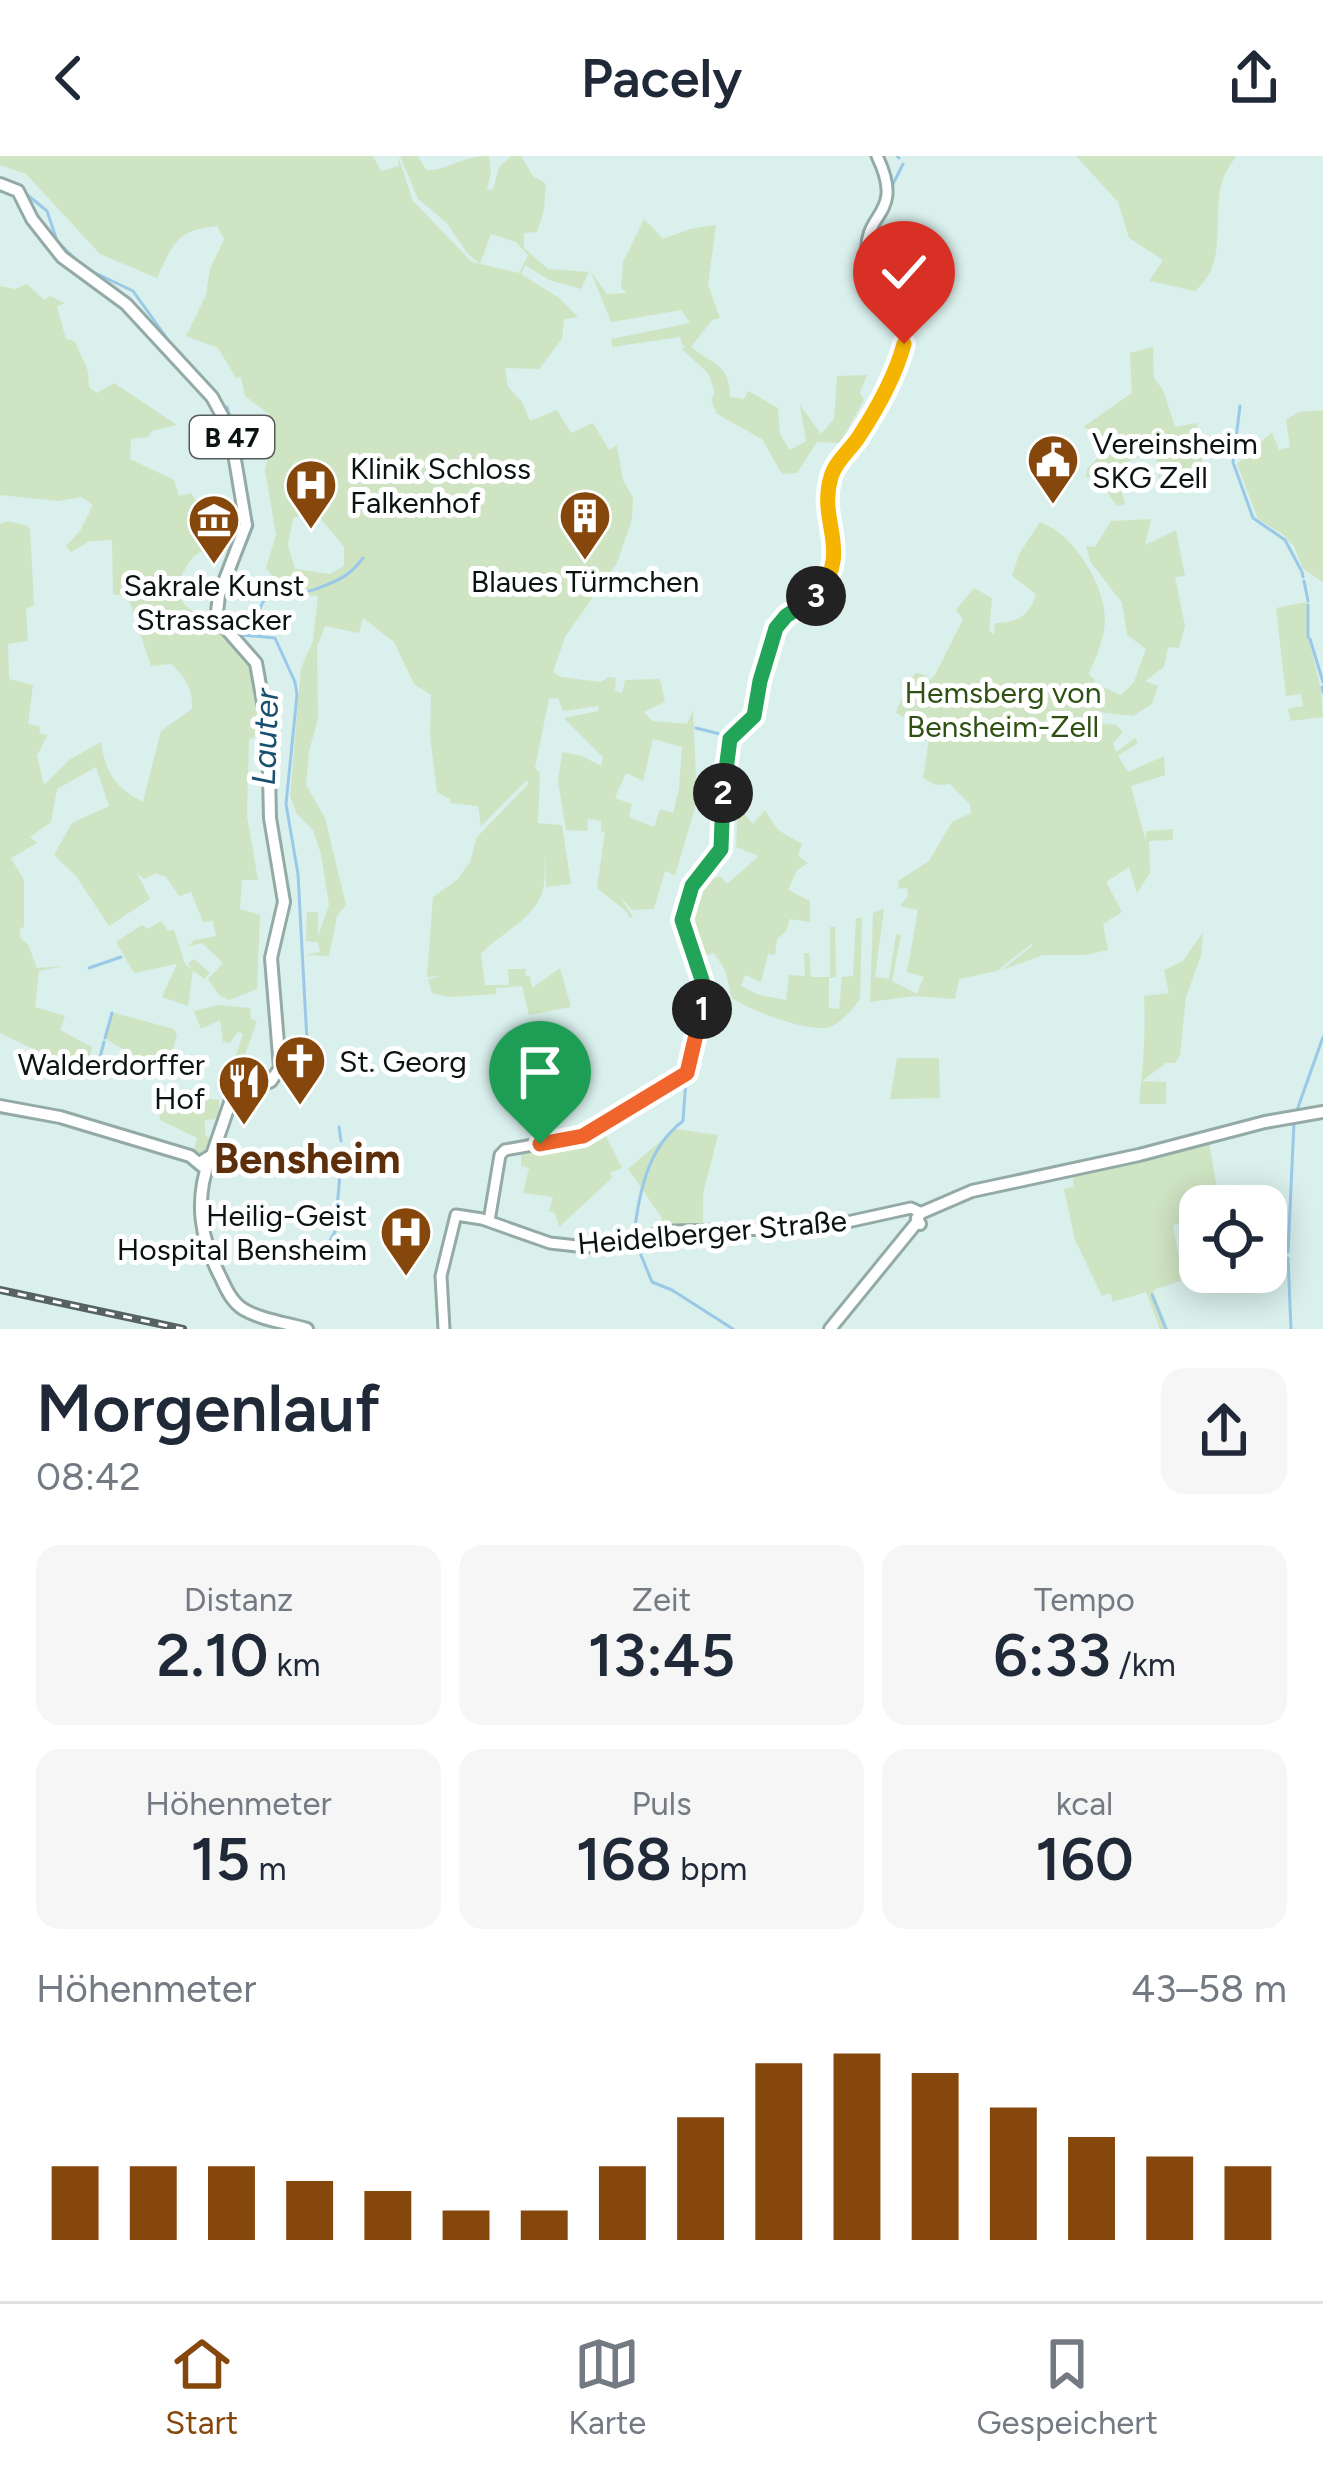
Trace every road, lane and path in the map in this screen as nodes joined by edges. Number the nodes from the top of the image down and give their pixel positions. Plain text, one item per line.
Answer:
1 (877, 156) edge
2 (0, 184) edge
3 (0, 1106) edge
4 (1323, 1112) edge
5 (204, 1166) junction
6 (919, 1217) junction
7 (489, 1221) junction
8 (288, 1327) edge
9 (307, 1329) edge
10 (444, 1329) edge
11 (830, 1329) edge

1 - 7 street
2 - 5 main road, B 47
3 - 5 main road
4 - 6 main road, Heidelberger Straße
5 - 8 main road
6 - 7 street, Heidelberger Straße
6 - 11 main road
7 - 10 street, Heidelberger Straße
8 - 9 main road

